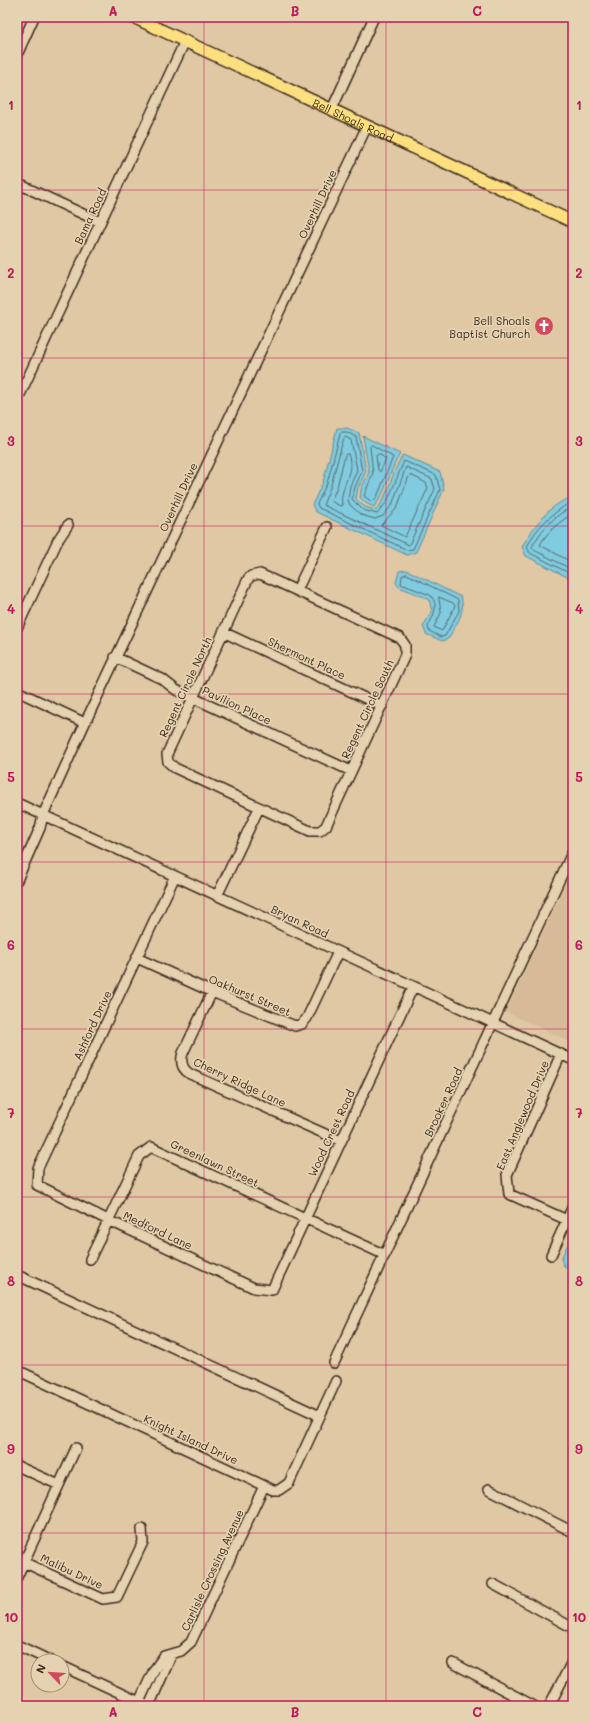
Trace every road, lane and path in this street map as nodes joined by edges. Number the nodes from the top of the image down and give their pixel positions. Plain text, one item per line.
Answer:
1 (34, 17) edge
2 (133, 17) edge
3 (374, 17) edge
4 (185, 41) junction
5 (17, 54) edge
6 (332, 109) junction
7 (367, 126) junction
8 (17, 184) edge
9 (100, 222) junction
10 (573, 222) edge
11 (17, 401) edge
12 (68, 525) dead end
13 (327, 527) dead end
14 (297, 590) junction
15 (17, 628) edge
16 (223, 632) junction
17 (116, 657) junction
18 (17, 691) edge
19 (193, 698) junction
20 (382, 706) junction
21 (85, 723) junction
22 (351, 771) junction
23 (17, 803) edge
24 (259, 808) junction
25 (43, 815) junction
26 (573, 850) edge
27 (175, 876) junction
28 (17, 880) edge
29 (217, 896) junction
30 (338, 952) junction
31 (137, 958) junction
32 (413, 987) junction
33 (212, 992) junction
34 (493, 1023) junction
35 (561, 1054) junction
36 (573, 1060) edge
37 (341, 1141) junction
38 (37, 1185) joint
39 (573, 1206) edge
40 (305, 1218) junction
41 (108, 1220) junction
42 (567, 1220) junction
43 (385, 1255) junction
44 (551, 1255) dead end
45 (90, 1259) dead end
46 (17, 1275) edge
47 (272, 1290) joint
48 (334, 1363) dead end
49 (17, 1370) edge
50 (336, 1381) dead end
51 (320, 1416) junction
52 (76, 1448) dead end
53 (17, 1466) edge
54 (59, 1485) junction
55 (264, 1486) junction
56 (489, 1489) dead end
57 (142, 1529) dead end
58 (573, 1532) edge
59 (20, 1560) edge
60 (17, 1577) edge
61 (493, 1584) dead end
62 (573, 1628) edge
63 (17, 1645) edge
64 (34, 1653) edge
65 (172, 1654) junction
66 (573, 1660) edge
67 (454, 1663) dead end
68 (70, 1670) edge
69 (139, 1702) junction
70 (17, 1704) edge
71 (21, 1706) edge
72 (148, 1706) edge
73 (534, 1706) edge
74 (549, 1706) edge

1 - 5 street
2 - 4 main road, Bell Shoals Road
3 - 6 street
4 - 6 main road, Bell Shoals Road
4 - 9 street, Bama Road
6 - 7 main road, Bell Shoals Road
7 - 10 main road, Bell Shoals Road
7 - 17 street, Overhill Drive
8 - 9 street
9 - 11 street, Bama Road
12 - 15 street
13 - 14 street
14 - 16 street, Regent Circle North
14 - 20 street, Regent Circle South
16 - 19 street, Regent Circle North
16 - 20 street, Shermont Place
17 - 19 street, Pavilion Place
17 - 21 street, Overhill Drive
18 - 21 street
19 - 22 street, Pavilion Place
19 - 24 street, Regent Circle North
20 - 22 street, Regent Circle South
21 - 25 street, Overhill Drive
22 - 24 street, Regent Circle South
23 - 25 street, Bryan Road
24 - 29 street
25 - 27 street, Bryan Road
25 - 28 street, Overhill Drive
26 - 34 street, Brooker Road
27 - 29 street, Bryan Road
27 - 31 street, Ashford Drive
29 - 30 street, Bryan Road
30 - 32 street, Bryan Road
30 - 33 street, Oakhurst Street
31 - 33 street, Oakhurst Street
31 - 38 street, Ashford Drive
32 - 34 street, Bryan Road
32 - 37 street, Wood Crest Road
33 - 37 street, Cherry Ridge Lane
34 - 35 street, Bryan Road
34 - 43 street, Brooker Road
35 - 36 street, Bryan Road
35 - 42 street, East Anglewood Drive
37 - 40 street, Wood Crest Road
38 - 41 street, Medford Lane
39 - 42 street
40 - 41 street, Greenlawn Street
40 - 43 street, Greenlawn Street
40 - 47 street, Wood Crest Road
41 - 45 street, Greenlawn Street
41 - 47 street, Medford Lane
42 - 44 street
43 - 48 street, Brooker Road
46 - 51 street
49 - 55 street, Knight Island Drive
50 - 51 street, Knight Island Drive
51 - 55 street, Knight Island Drive
52 - 54 street
53 - 54 street
54 - 59 street
55 - 65 street, Carlisle Crossing Avenue
56 - 58 street
57 - 59 street, Malibu Drive
59 - 60 street
61 - 62 street
63 - 64 street
65 - 69 street, Carlisle Crossing Avenue
65 - 72 street
66 - 74 street
67 - 73 street
68 - 69 street
69 - 72 street
70 - 71 street

